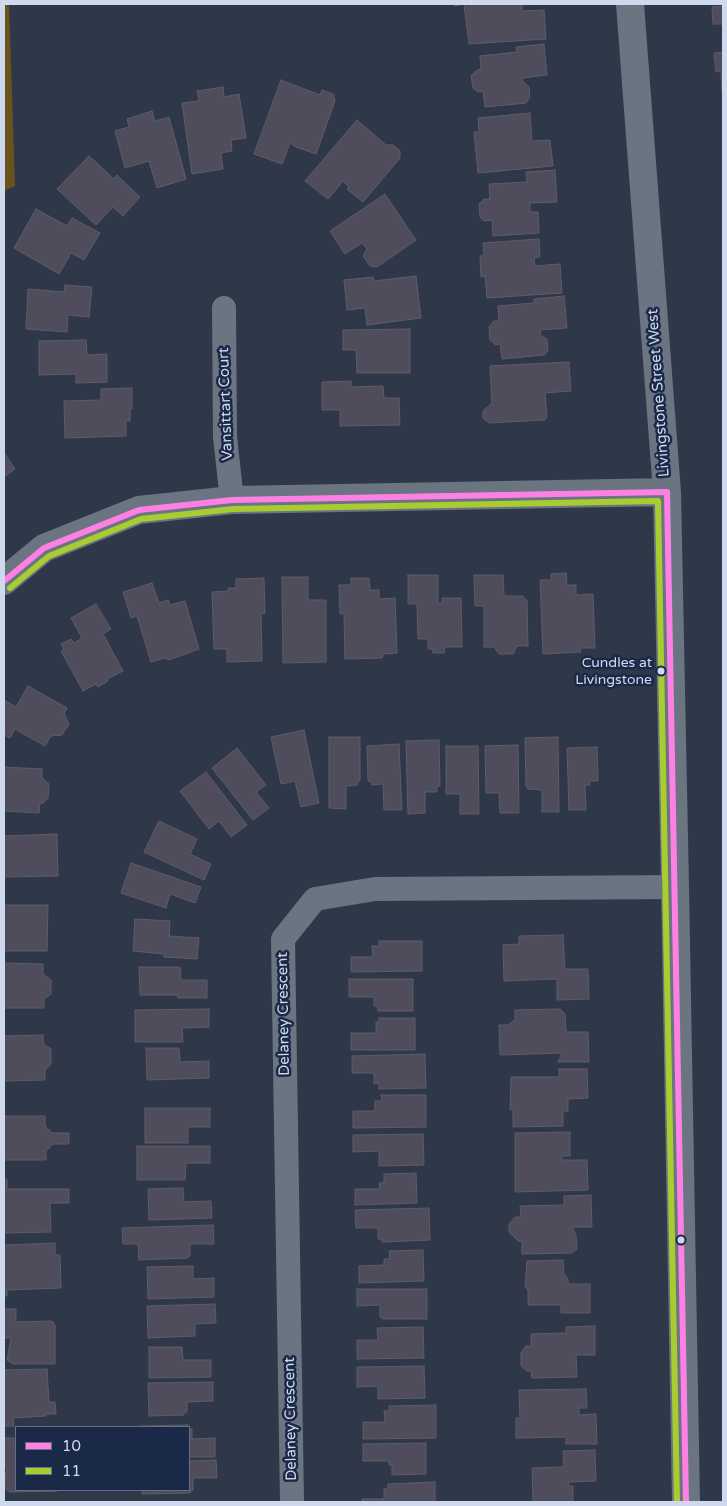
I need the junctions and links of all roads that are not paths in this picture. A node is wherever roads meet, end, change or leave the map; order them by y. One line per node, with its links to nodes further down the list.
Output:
1 (630, 4): 3 (street, Livingstone Street West)
2 (224, 308): 4 (street, Vansittart Court)
3 (667, 492): 4 (street); 6 (street, Livingstone Street West)
4 (232, 500): 5 (street)
5 (4, 581)
6 (675, 887): 7 (street, Delaney Crescent); 8 (street, Livingstone Street West)
7 (292, 1502)
8 (686, 1502)

